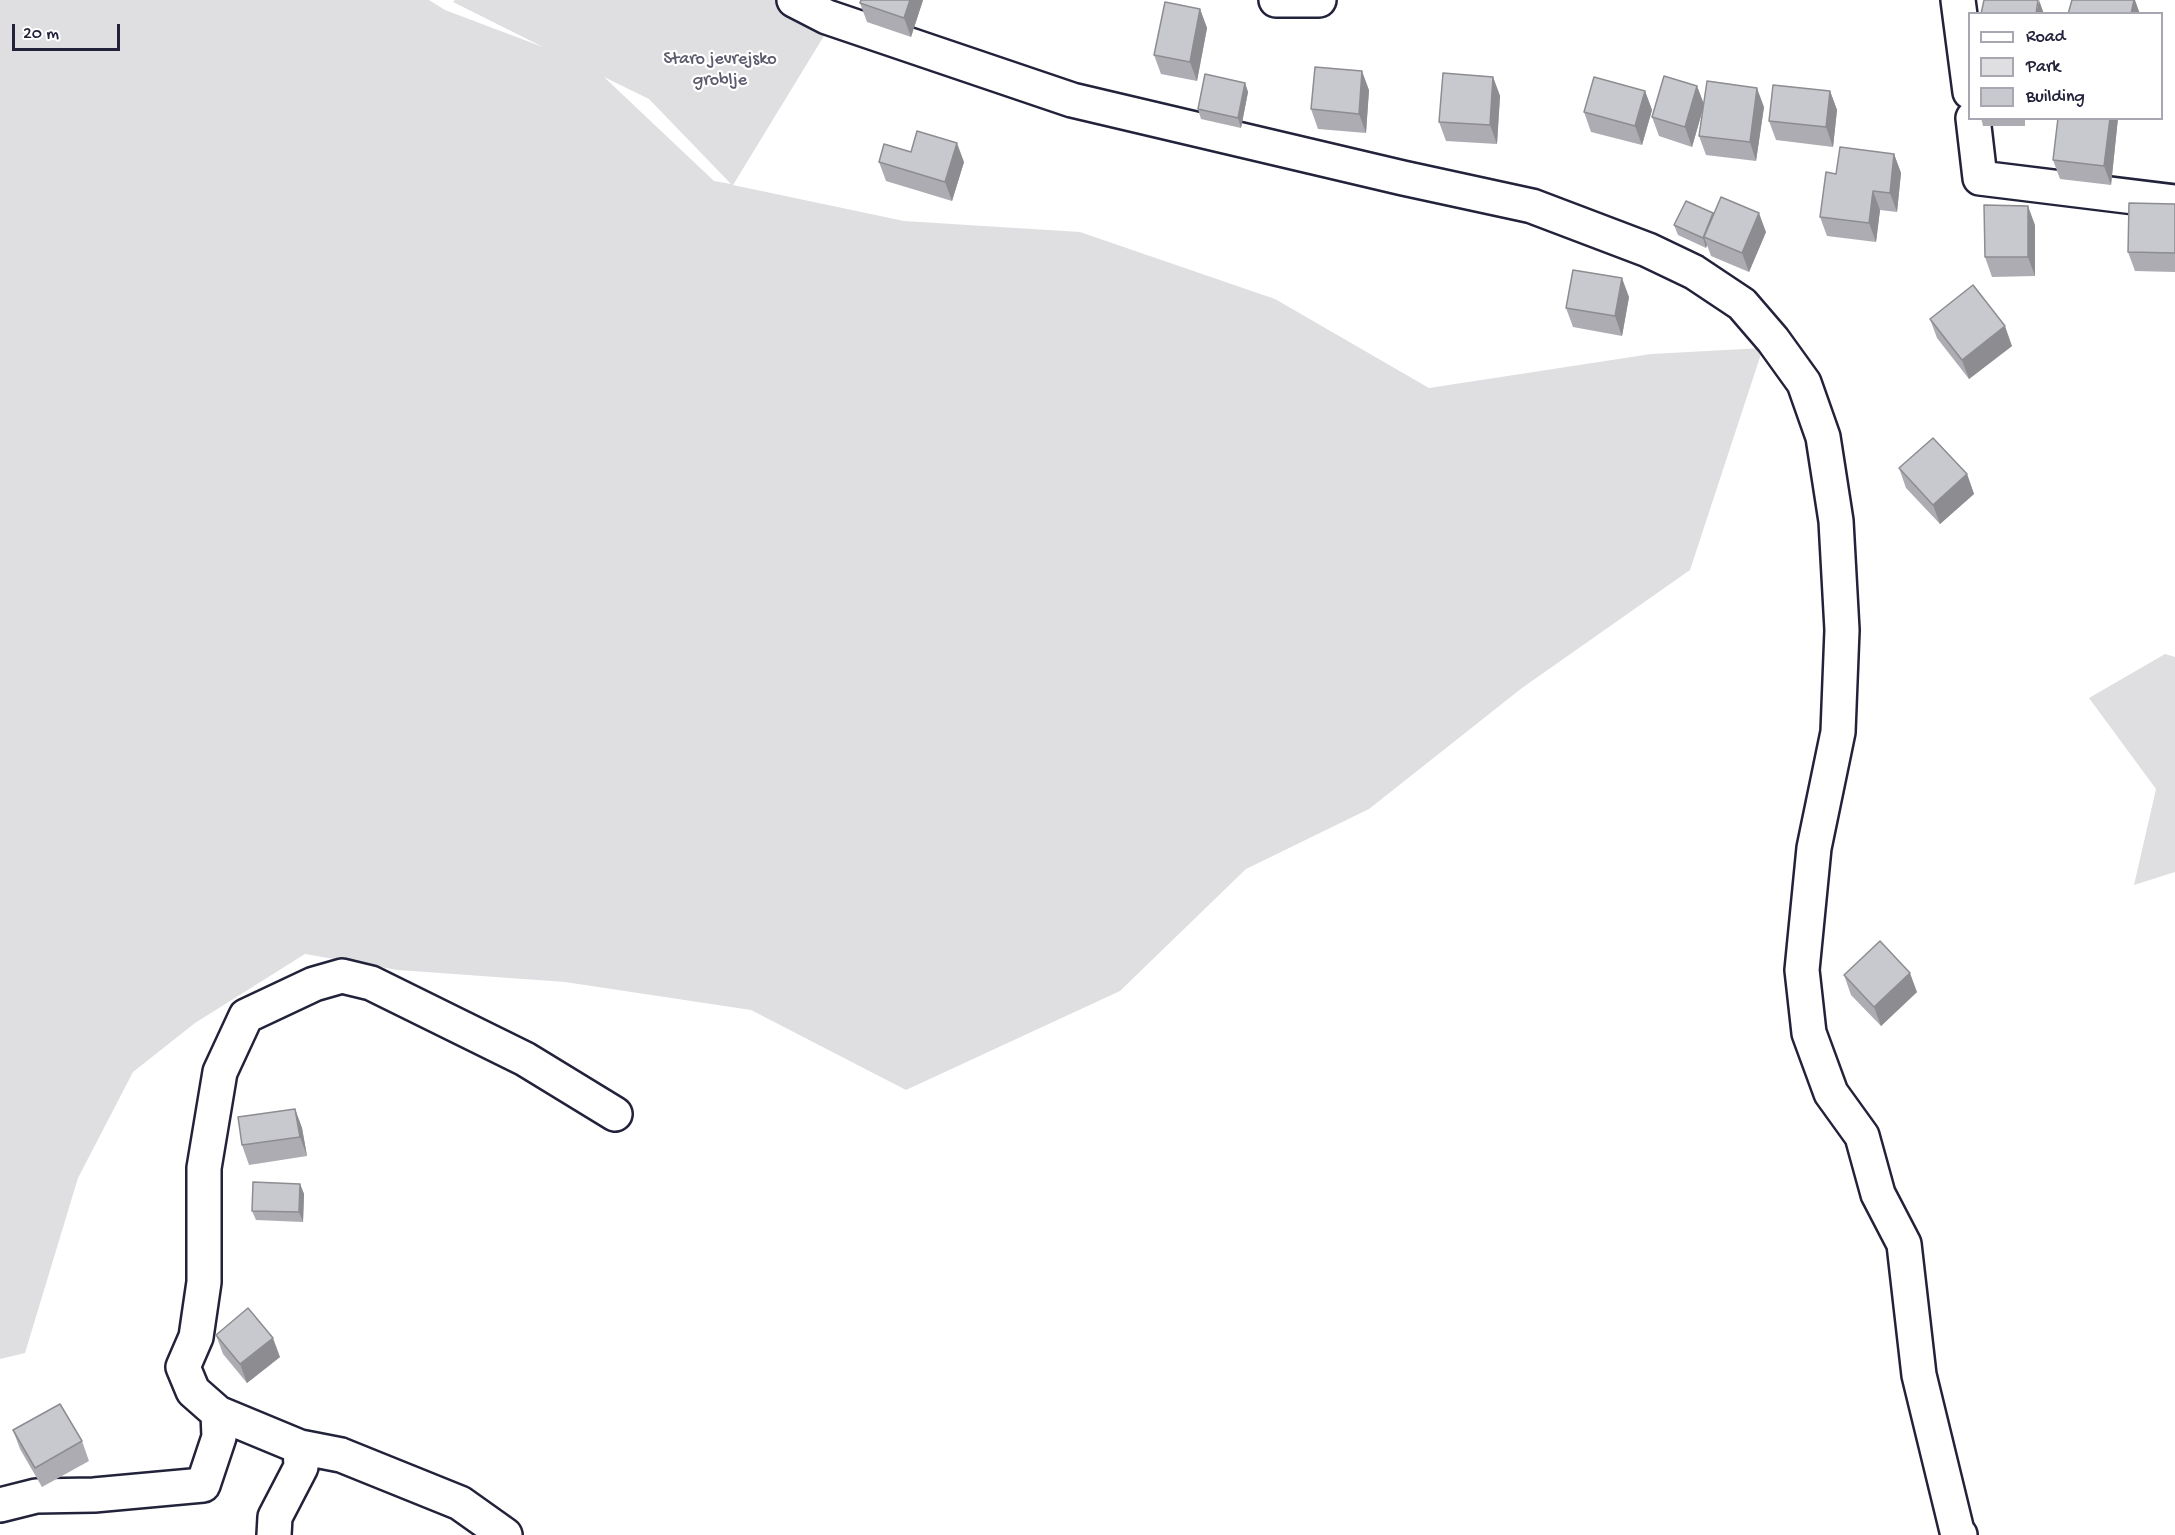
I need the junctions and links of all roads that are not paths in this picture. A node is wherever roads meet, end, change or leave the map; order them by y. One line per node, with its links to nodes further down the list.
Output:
1 (794, 0): 14 (street)
2 (1276, 0): 3 (street)
3 (1319, 0)
4 (1958, 0): 5 (street)
5 (1968, 77)
6 (1973, 120): 7 (street)
7 (2175, 202)
8 (615, 1114): 9 (street)
9 (218, 1413): 10 (street); 11 (street)
10 (300, 1448): 12 (street); 13 (street)
11 (0, 1505)
12 (274, 1535)
13 (505, 1535)
14 (1960, 1535)

